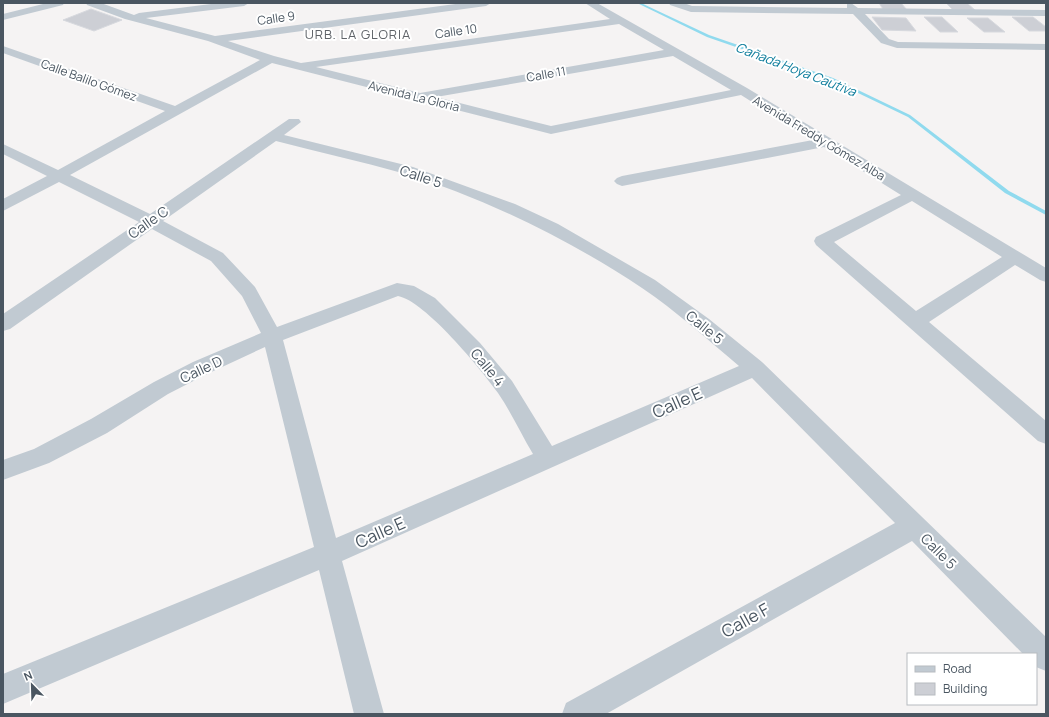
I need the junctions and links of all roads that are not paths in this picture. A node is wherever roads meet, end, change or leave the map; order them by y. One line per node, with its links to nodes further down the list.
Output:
1 (59, 3): 10 (street)
2 (91, 3): 11 (street, Avenida La Gloria)
3 (244, 3): 11 (street)
4 (486, 3): 13 (street, Calle 9)
5 (590, 3): 12 (street, Avenida Freddy Gómez Alba)
6 (674, 3): 8 (street)
7 (848, 3): 8 (street)
8 (857, 11): 9 (street); 14 (street)
9 (1046, 13)
10 (3, 17)
11 (129, 17): 13 (street, Avenida La Gloria)
12 (620, 21): 16 (street, Avenida Freddy Gómez Alba); 18 (street, Calle 10)
13 (212, 39): 17 (street, Avenida La Gloria)
14 (1046, 47)
15 (3, 49): 21 (street, Calle Balilo Gómez)
16 (675, 52): 19 (street, Avenida Freddy Gómez Alba); 20 (street, Calle 11)
17 (270, 59): 18 (street, Avenida La Gloria); 21 (street)
18 (296, 66): 20 (street, Avenida La Gloria)
19 (743, 91): 20 (street, Avenida La Gloria); 24 (street, Avenida Freddy Gómez Alba)
20 (417, 96)
21 (176, 111): 26 (street)
22 (294, 122): 23 (street, Calle C)
23 (275, 137): 30 (street, Calle C); 37 (street, Calle 5)
24 (826, 142): 27 (street); 28 (street, Avenida Freddy Gómez Alba)
25 (3, 148): 26 (street)
26 (59, 176): 29 (street); 30 (street)
27 (622, 181)
28 (913, 195): 31 (street, Avenida Freddy Gómez Alba); 34 (street)
29 (3, 206)
30 (150, 221): 35 (street, Calle C); 36 (street)
31 (1015, 258): 32 (street, Avenida Freddy Gómez Alba); 34 (street)
32 (1046, 276)
33 (408, 291): 36 (street, Calle D); 39 (street, Calle 4)
34 (914, 322): 38 (street)
35 (3, 324)
36 (272, 336): 40 (street, Calle D); 42 (street)
37 (755, 368): 39 (street, Calle E); 41 (street, Calle 5)
38 (1046, 434)
39 (548, 459): 42 (street, Calle E)
40 (3, 470)
41 (914, 526): 43 (street, Calle 5); 46 (street, Calle F)
42 (328, 554): 44 (street, Calle E); 45 (street)
43 (1046, 657)
44 (3, 688)
45 (369, 714)
46 (577, 714)

